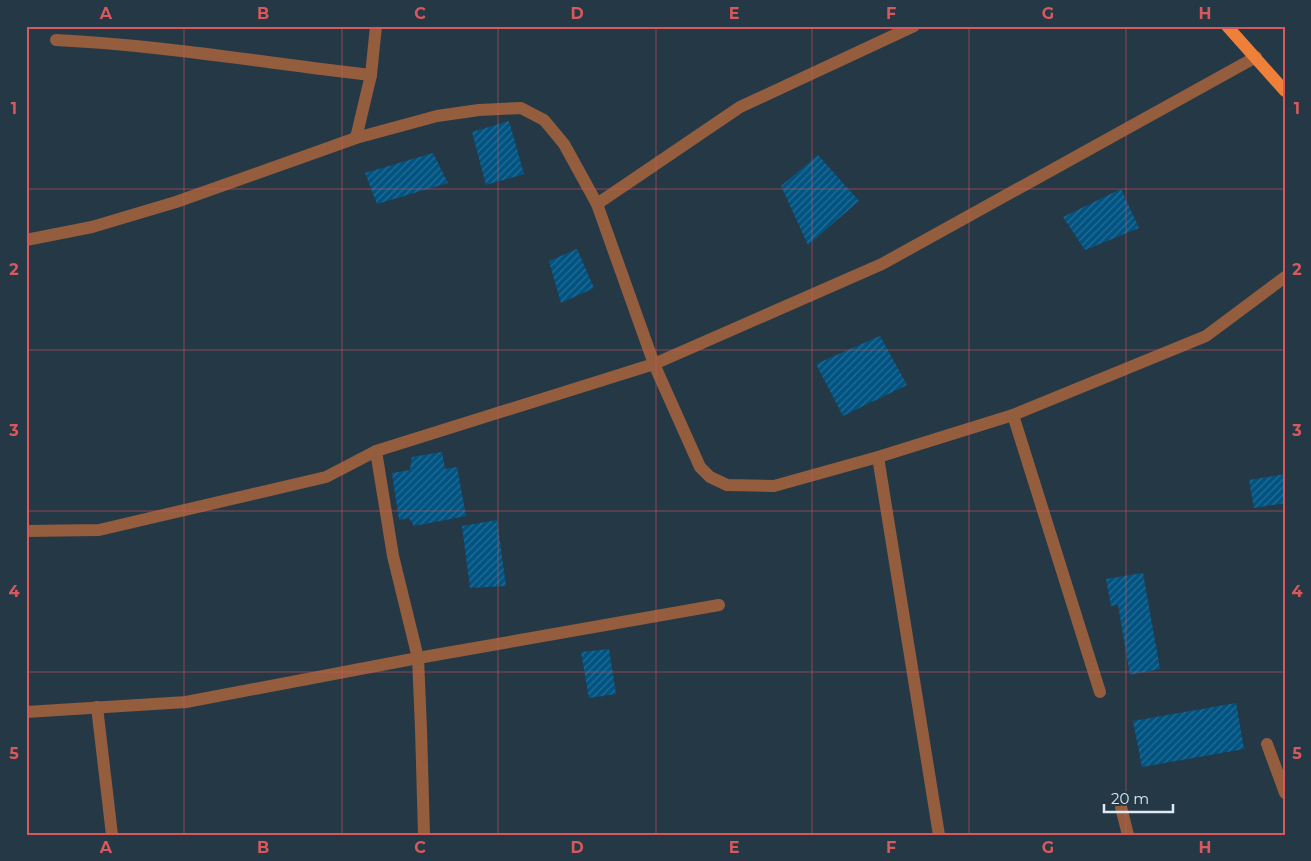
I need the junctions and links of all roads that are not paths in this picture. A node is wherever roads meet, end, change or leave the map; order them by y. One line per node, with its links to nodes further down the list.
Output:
1 (376, 26): 6 (street)
2 (914, 26): 9 (street)
3 (1227, 26): 5 (main road)
4 (56, 40): 6 (street)
5 (1256, 58): 7 (main road); 12 (street)
6 (371, 76): 8 (street)
7 (1285, 91)
8 (356, 138): 9 (street); 10 (street)
9 (598, 204): 12 (street)
10 (26, 240)
11 (1285, 277): 13 (street)
12 (654, 364): 14 (street); 15 (street)
13 (1014, 415): 15 (street); 19 (street)
14 (376, 451): 16 (street); 18 (street)
15 (878, 457): 27 (street)
16 (26, 531)
17 (719, 605): 18 (street)
18 (418, 658): 20 (street); 26 (street)
19 (1100, 692)
20 (97, 707): 21 (street); 25 (street)
21 (26, 712)
22 (1267, 744): 23 (street)
23 (1285, 793)
24 (1121, 807): 28 (street)
25 (112, 835)
26 (424, 835)
27 (939, 835)
28 (1128, 835)

